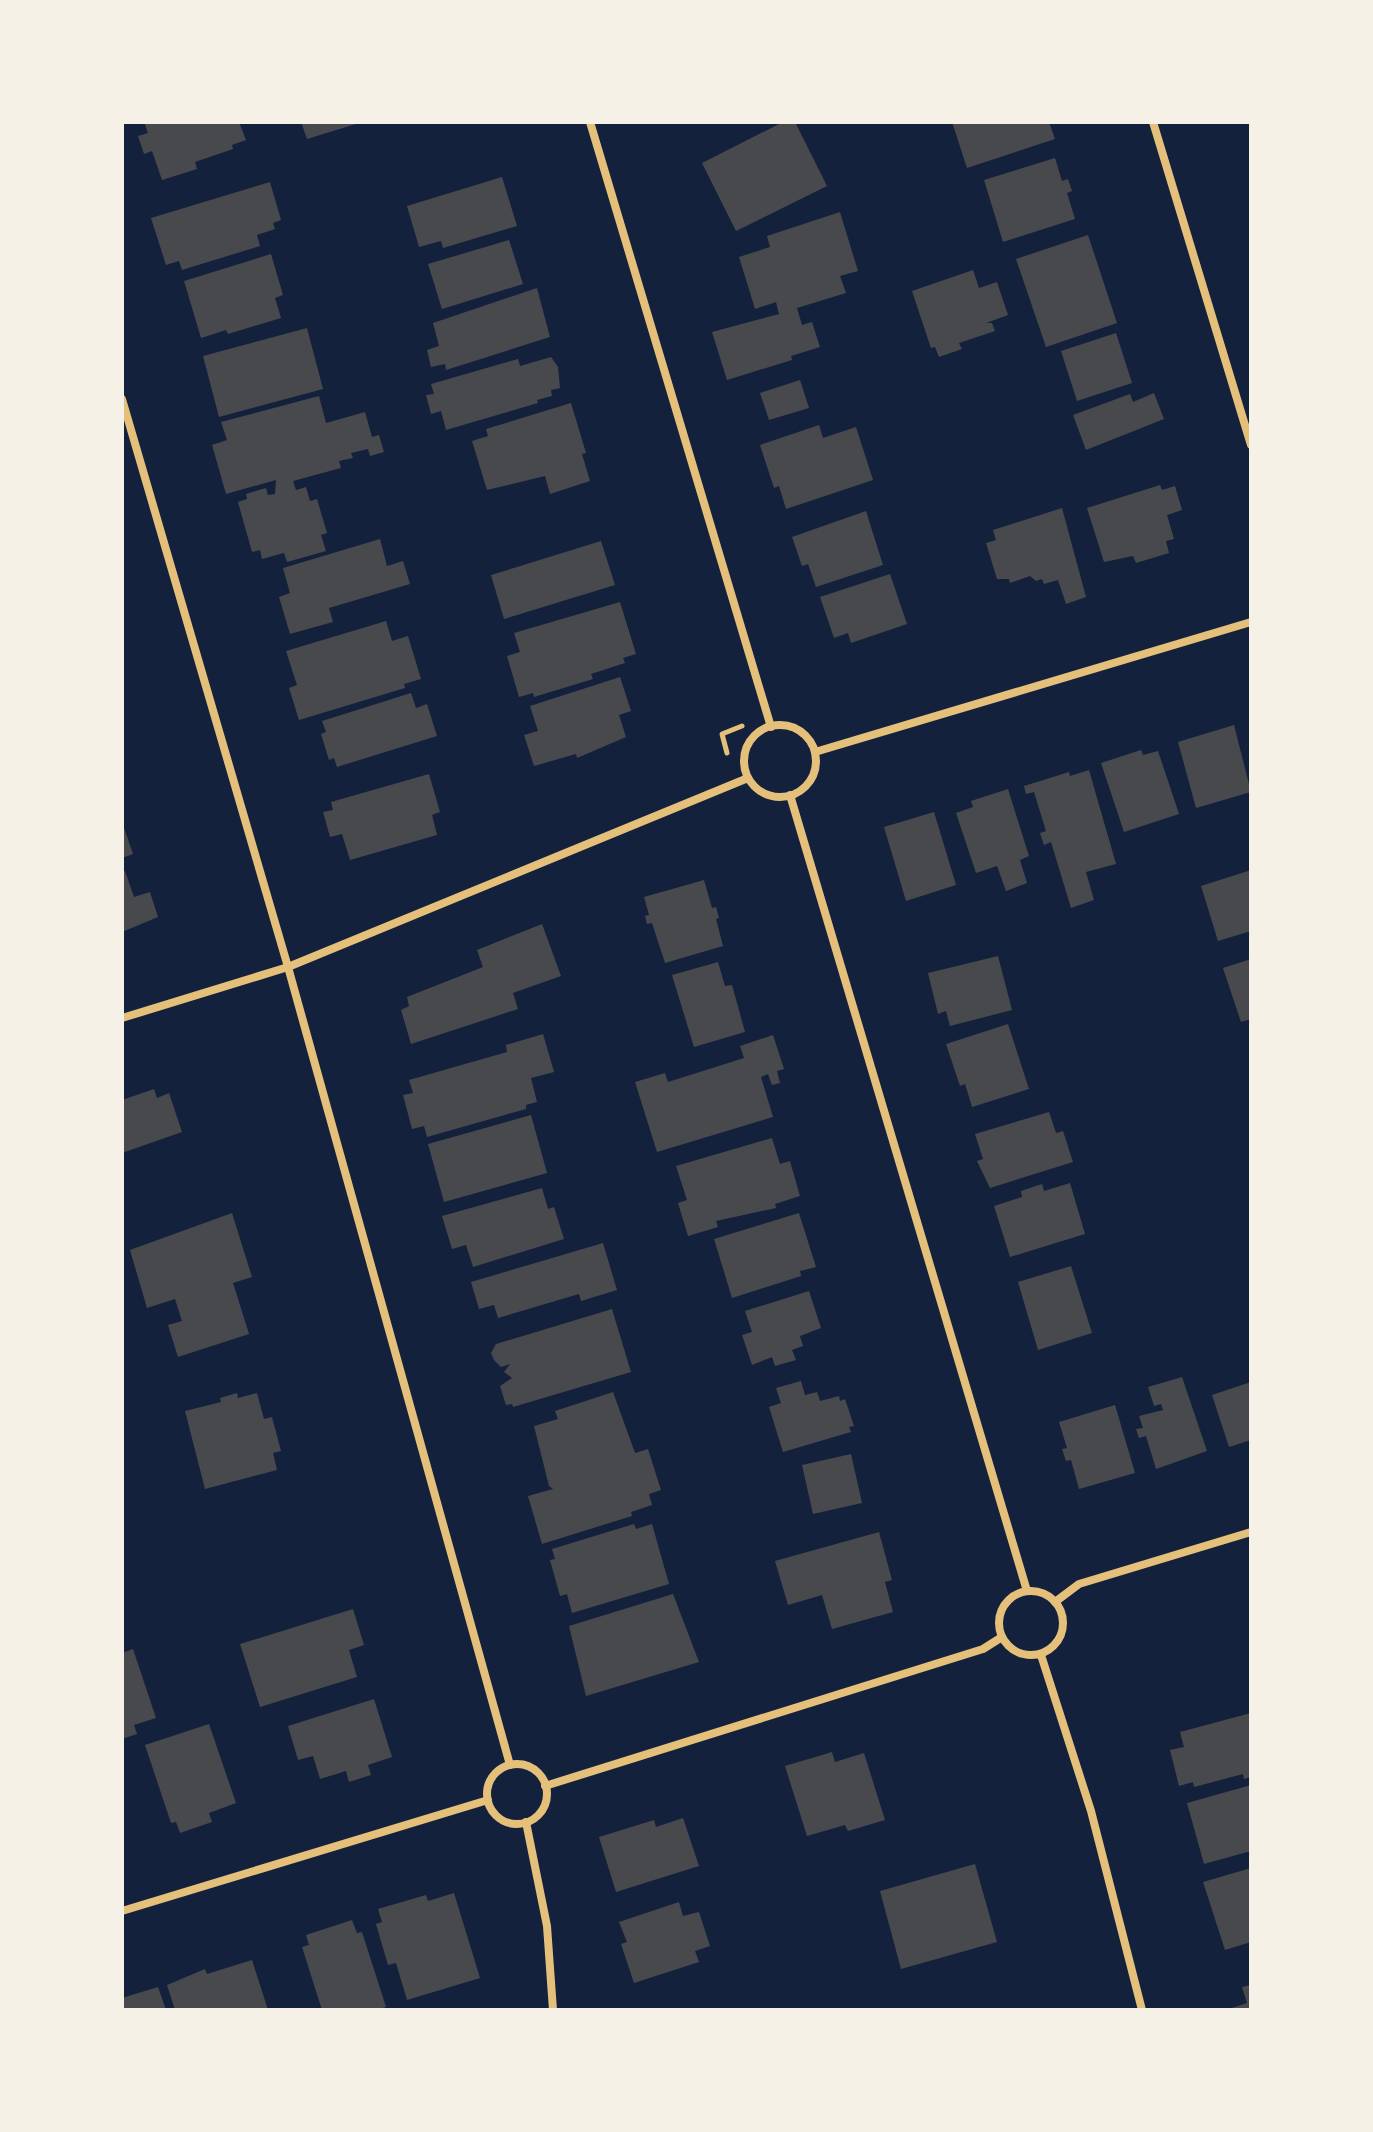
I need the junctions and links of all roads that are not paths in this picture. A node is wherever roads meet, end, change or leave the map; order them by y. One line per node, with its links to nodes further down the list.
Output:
1 (590, 122): 6 (street)
2 (1153, 122): 4 (street)
3 (122, 399): 10 (street)
4 (1251, 445)
5 (1251, 622): 7 (street)
6 (771, 727): 7 (street); 8 (street)
7 (815, 752): 9 (street)
8 (748, 778): 9 (street); 10 (street)
9 (790, 795): 13 (street)
10 (288, 967): 11 (street); 17 (street)
11 (122, 1018)
12 (1251, 1532): 14 (street)
13 (1027, 1591): 14 (street); 15 (street)
14 (1055, 1602): 16 (street)
15 (1002, 1637): 16 (street); 18 (street)
16 (1041, 1655): 23 (street)
17 (510, 1765): 18 (street); 19 (street)
18 (545, 1786): 20 (street)
19 (488, 1800): 20 (street); 21 (street)
20 (526, 1822): 22 (street)
21 (122, 1911)
22 (553, 2010)
23 (1142, 2010)

